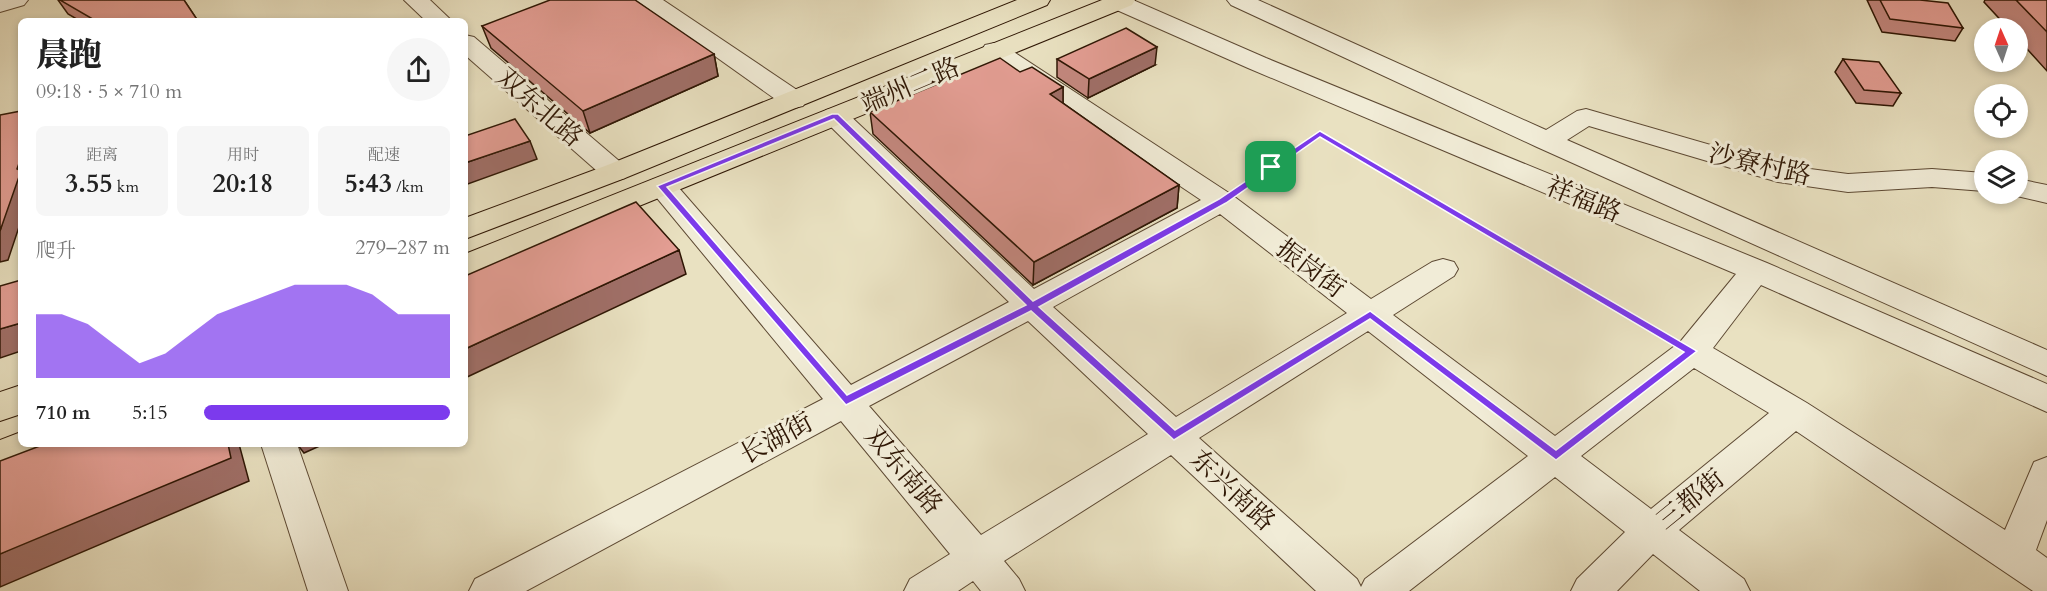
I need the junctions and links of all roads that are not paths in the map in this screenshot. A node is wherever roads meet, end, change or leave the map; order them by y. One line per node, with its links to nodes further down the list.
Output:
1 (16, 0): 7 (street)
2 (416, 0): 8 (street)
3 (648, 0): 13 (street)
4 (1038, 0): 13 (main road, 端州二路)
5 (1239, 0): 9 (street, 祥福路)
6 (1121, 1): 11 (main road, 端州二路); 12 (street, 祥福路)
7 (0, 5)
8 (437, 18)
9 (1314, 35): 12 (street); 15 (street, 祥福路)
10 (472, 37): 16 (street, 双东北路)
11 (994, 50): 14 (main road, 端州二路); 21 (street, 振岗街)
12 (1257, 63): 25 (street, 祥福路)
13 (795, 100): 16 (main road, 端州二路)
14 (835, 116): 18 (main road, 端州二路); 26 (street, 东兴南路)
15 (1547, 141): 17 (street, 沙寮村路); 29 (street, 祥福路)
16 (615, 172): 22 (main road, 端州二路)
17 (1974, 181)
18 (662, 186): 23 (main road, 端州二路); 32 (street, 双东南路)
19 (2028, 190): 20 (street)
20 (2047, 194)
21 (1222, 201): 26 (street, 长湖街); 27 (street, 振岗街)
22 (468, 228)
23 (468, 265)
24 (1443, 268): 27 (street)
25 (1756, 270): 28 (street); 30 (street, 祥福路)
26 (1032, 306): 32 (street, 长湖街); 35 (street, 东兴南路)
27 (1370, 314): 35 (street); 39 (street, 振岗街)
28 (1692, 351): 34 (street); 39 (street)
29 (2047, 364)
30 (2047, 399)
31 (18, 400): 33 (main road)
32 (846, 401): 43 (street, 双东南路); 46 (street, 长湖街)
33 (0, 407)
34 (1796, 412): 41 (street, 三都街); 42 (street)
35 (1174, 436): 43 (street); 49 (street, 东兴南路)
36 (22, 447): 38 (main road)
37 (280, 447): 45 (street)
38 (0, 456)
39 (1556, 456): 41 (street, 振岗街); 50 (street)
40 (2047, 472): 42 (street)
41 (1652, 530): 51 (street, 三都街); 52 (street, 振岗街)
42 (2014, 556): 44 (street)
43 (977, 558): 47 (street); 48 (street, 双东南路)
44 (2047, 579)
45 (328, 591)
46 (489, 591)
47 (924, 591)
48 (1005, 591)
49 (1343, 591)
50 (1379, 591)
51 (1591, 591)
52 (1730, 591)

